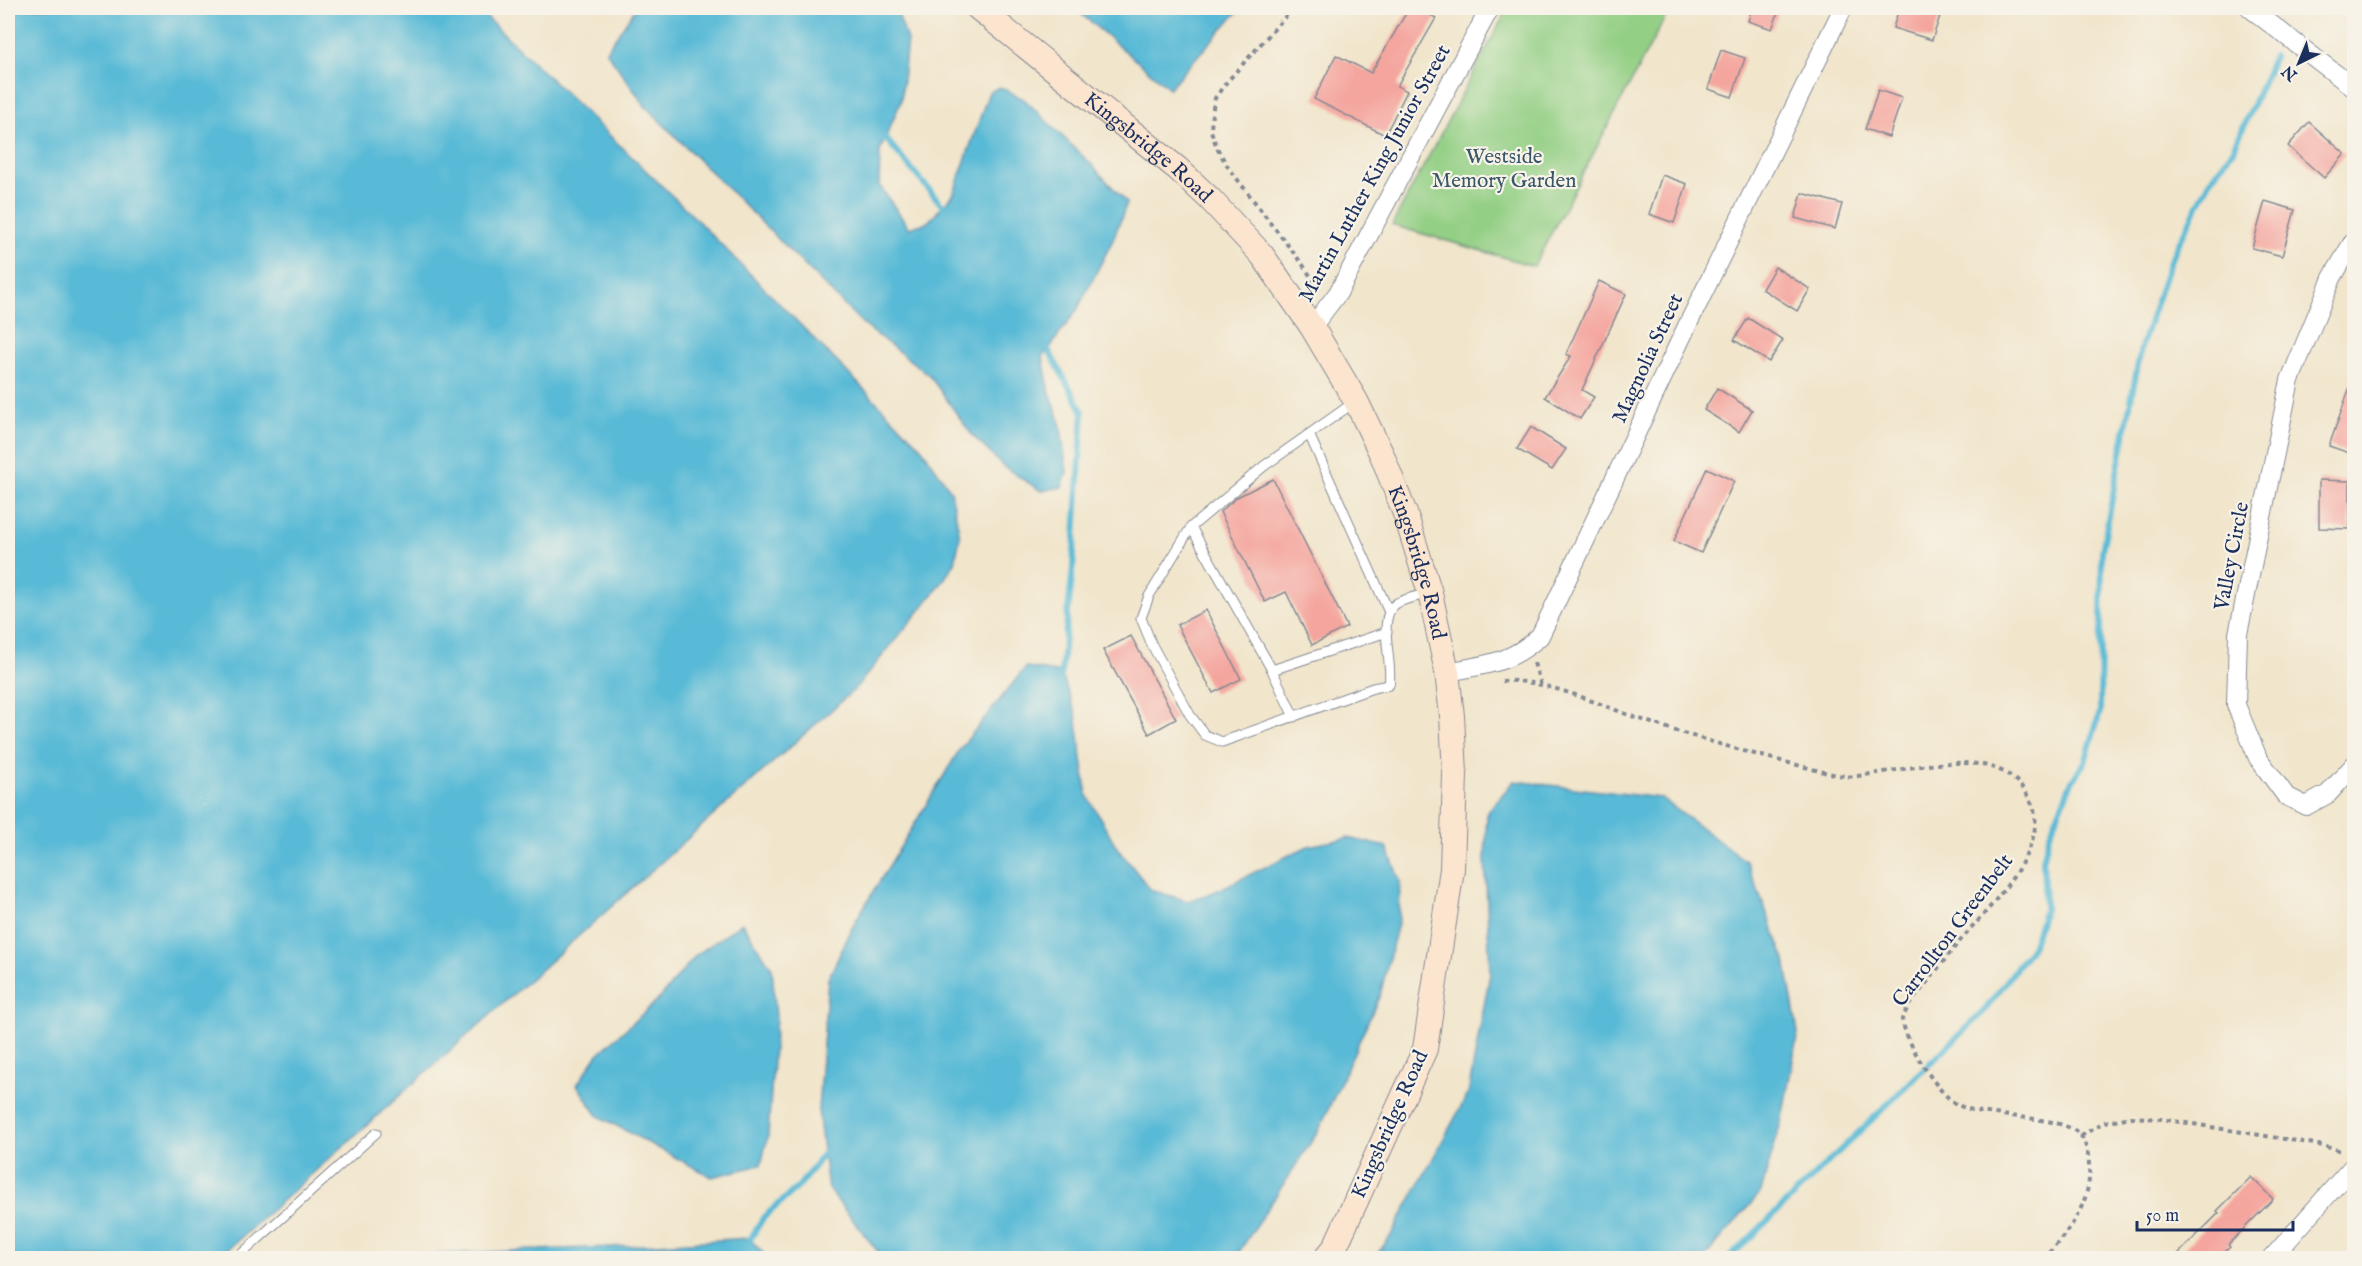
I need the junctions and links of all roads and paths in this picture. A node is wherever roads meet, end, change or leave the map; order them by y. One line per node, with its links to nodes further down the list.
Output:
1 (978, 8): 9 (street, Kingsbridge Road)
2 (1293, 8): 8 (path)
3 (1490, 8): 9 (street, Martin Luther King Junior Street)
4 (1843, 8): 18 (street, Magnolia Street)
5 (2250, 8): 6 (street)
6 (2355, 88)
7 (2355, 240): 22 (street, Valley Circle)
8 (1319, 291)
9 (1312, 327): 10 (street, Kingsbridge Road)
10 (1356, 401): 11 (lane); 13 (street, Kingsbridge Road)
11 (1309, 434): 12 (lane); 14 (lane)
12 (1191, 527): 17 (lane); 21 (lane)
13 (1430, 593): 14 (lane); 18 (street, Kingsbridge Road)
14 (1388, 610): 15 (lane)
15 (1387, 632): 17 (lane); 21 (lane)
16 (1534, 662): 20 (path)
17 (1272, 670): 21 (lane)
18 (1447, 672): 27 (street, Kingsbridge Road)
19 (1494, 683): 20 (path, Carrollton Greenbelt)
20 (1541, 685): 24 (path, Carrollton Greenbelt)
21 (1294, 717)
22 (2355, 765)
23 (376, 1132): 26 (lane)
24 (2081, 1136): 25 (path); 28 (path)
25 (2351, 1160): 29 (street)
26 (237, 1258)
27 (1326, 1258)
28 (2044, 1258)
29 (2272, 1258)

